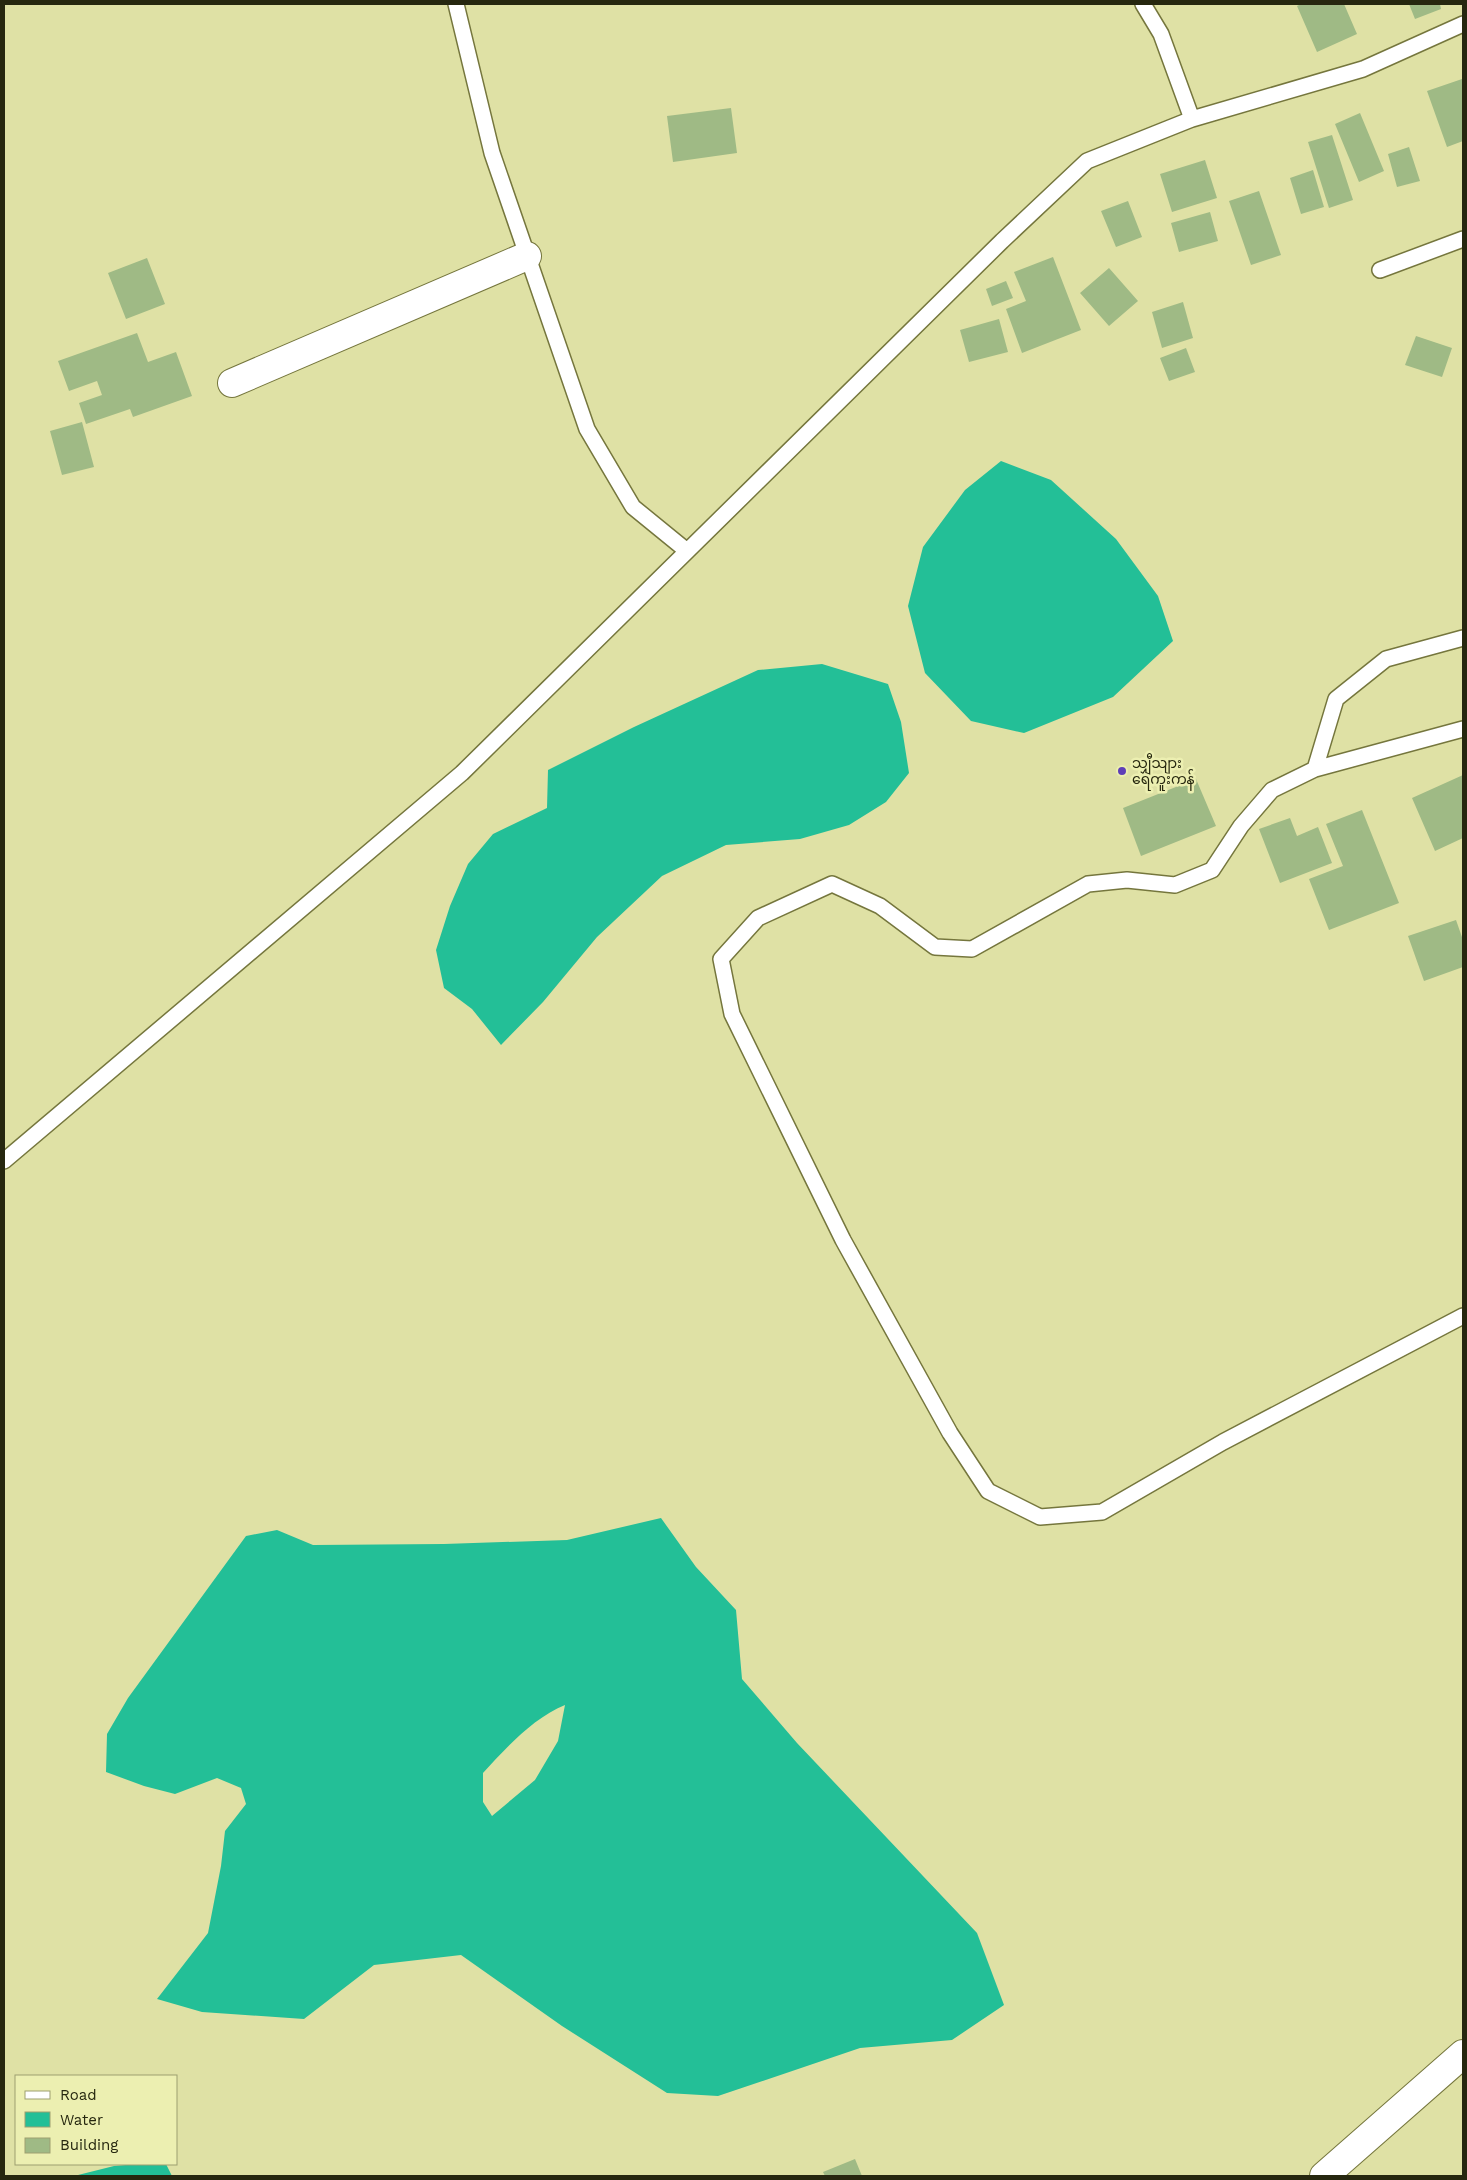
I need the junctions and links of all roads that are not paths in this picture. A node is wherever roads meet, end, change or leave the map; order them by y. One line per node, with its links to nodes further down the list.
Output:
1 (456, 4): 6 (lane)
2 (1143, 4): 4 (lane)
3 (1463, 24): 4 (lane)
4 (1192, 119): 9 (lane)
5 (1463, 239): 7 (lane)
6 (527, 256): 8 (street); 9 (lane)
7 (1380, 270)
8 (232, 383)
9 (687, 551): 13 (lane)
10 (1463, 638): 12 (lane)
11 (1463, 729): 12 (lane)
12 (1315, 769): 14 (lane)
13 (4, 1160)
14 (1463, 1316)
15 (1463, 2054): 16 (street)
16 (1324, 2176)

